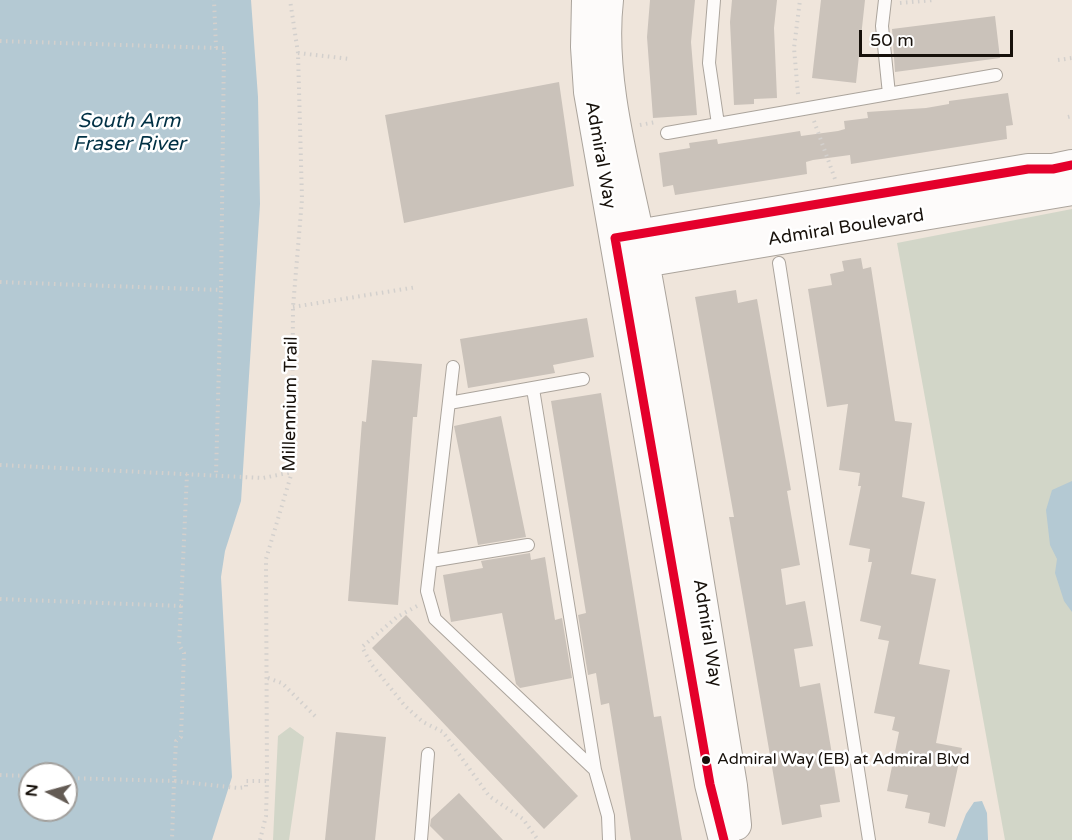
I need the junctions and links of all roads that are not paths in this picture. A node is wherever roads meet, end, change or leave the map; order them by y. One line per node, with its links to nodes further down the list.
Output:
1 (587, 0): 5 (street, Admiral Way)
2 (608, 0): 5 (street, Admiral Way)
3 (714, 0): 8 (lane)
4 (885, 1): 7 (lane)
5 (596, 46): 12 (street, Admiral Way)
6 (996, 75): 7 (lane)
7 (889, 94): 8 (lane)
8 (718, 124): 9 (lane)
9 (667, 133)
10 (1072, 165): 12 (street, Admiral Boulevard)
11 (1072, 190): 12 (street, Admiral Boulevard)
12 (630, 250): 24 (street, Admiral Way); 25 (street, Admiral Way)
13 (779, 263): 26 (lane)
14 (453, 367): 17 (lane)
15 (583, 379): 16 (lane)
16 (533, 389): 17 (lane); 21 (lane)
17 (449, 403): 19 (lane)
18 (528, 545): 19 (lane)
19 (431, 561): 21 (lane)
20 (428, 754): 22 (lane)
21 (595, 770): 23 (lane)
22 (421, 840)
23 (609, 840)
24 (724, 840)
25 (738, 840)
26 (869, 840)

